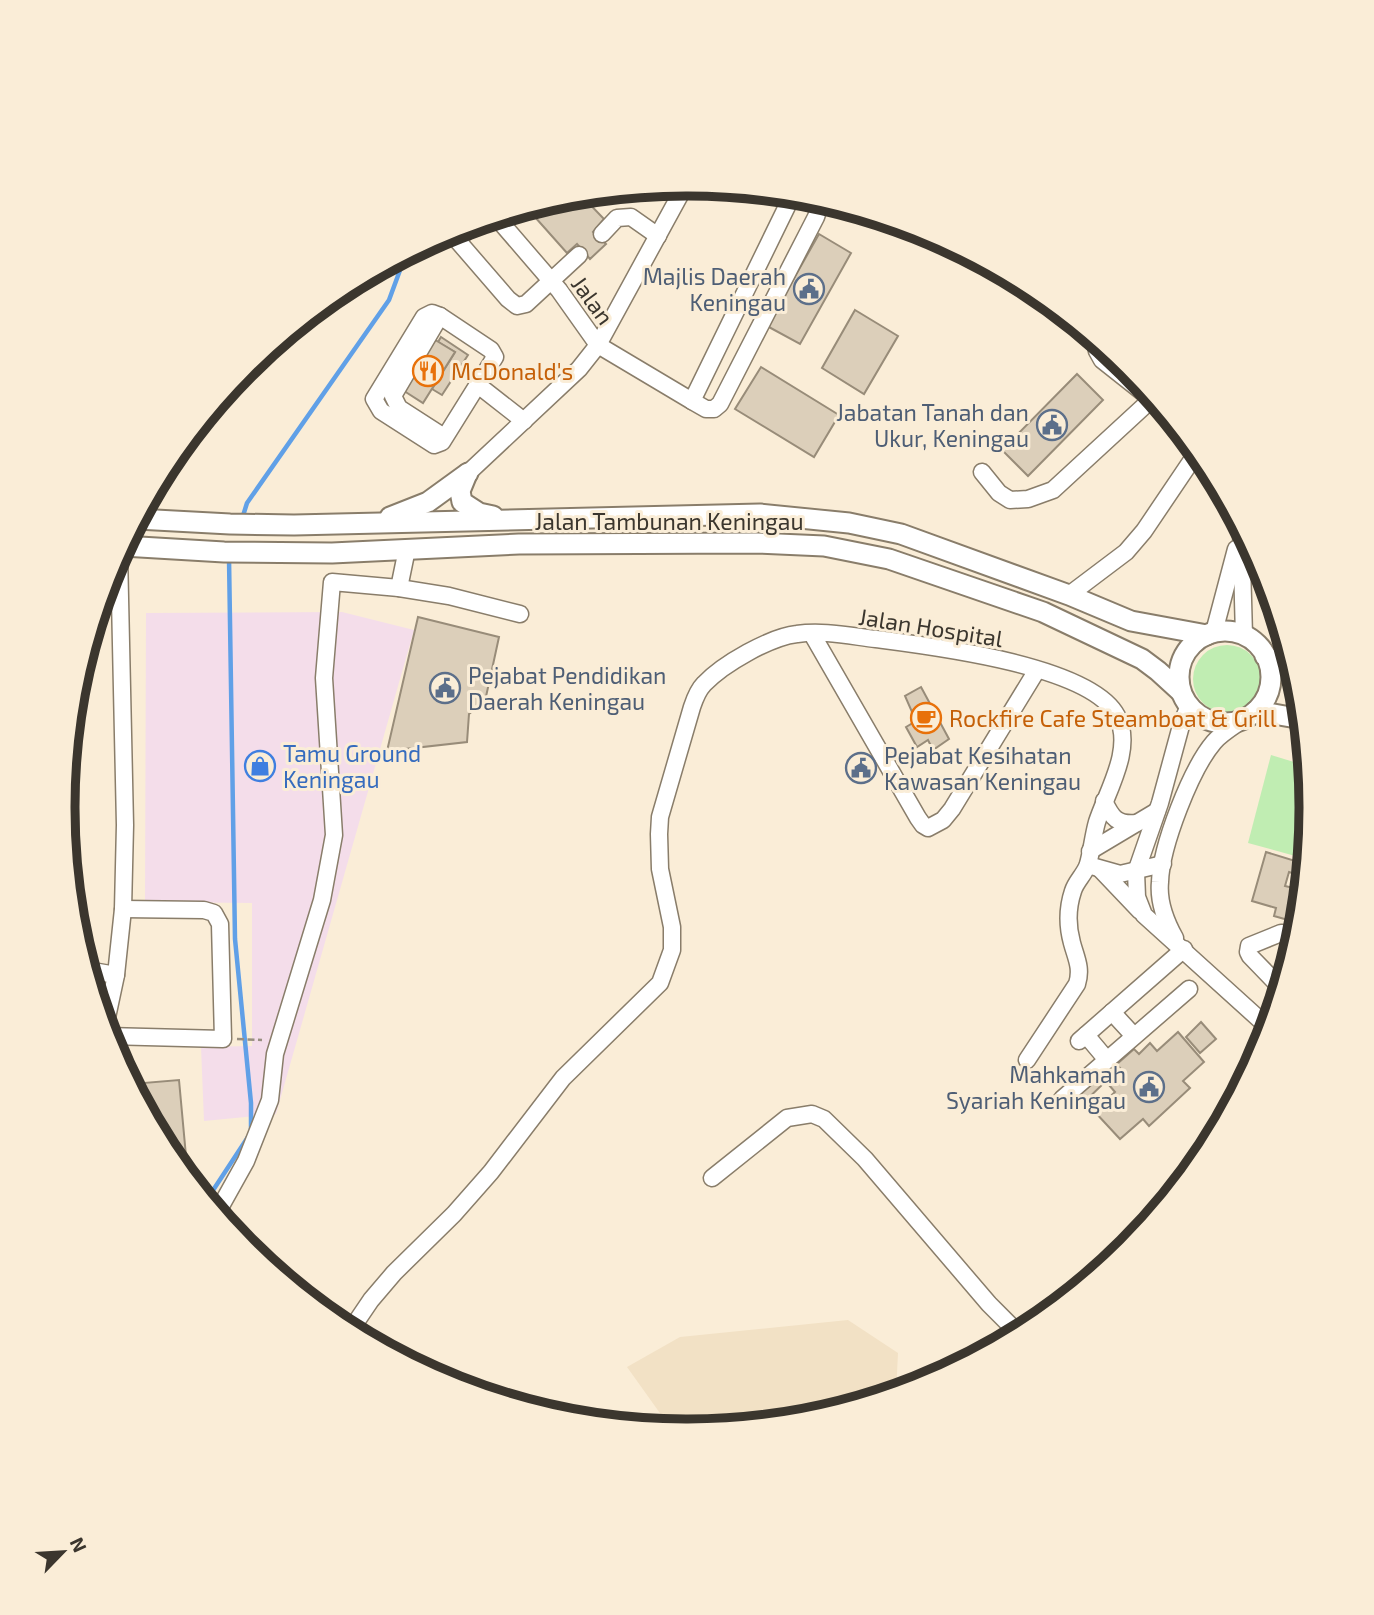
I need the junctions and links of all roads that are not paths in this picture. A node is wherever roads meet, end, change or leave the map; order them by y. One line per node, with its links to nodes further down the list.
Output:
1 (680, 196): 6 (street)
2 (789, 205): 10 (street)
3 (818, 211): 11 (street)
4 (503, 224): 9 (street, Jalan)
5 (602, 234): 6 (street)
6 (657, 236): 13 (street)
7 (457, 240): 9 (street, Jalan)
8 (579, 255): 9 (street)
9 (552, 281): 13 (street, Jalan)
10 (732, 320): 11 (street); 12 (street)
11 (756, 335): 14 (street)
12 (722, 340): 14 (street); 16 (street)
13 (598, 345): 16 (street); 18 (street)
14 (746, 354): 16 (street)
15 (478, 385): 15 (street); 18 (street)
16 (692, 401)
17 (1150, 407): 20 (street)
18 (524, 421): 21 (street)
19 (1191, 461): 31 (street)
20 (982, 472)
21 (468, 473): 22 (main road); 24 (main road)
22 (511, 519): 24 (main road, Jalan Tambunan Keningau); 31 (main road, Jalan Tambunan Keningau)
23 (147, 520): 24 (main road, Jalan Tambunan Keningau)
24 (351, 524)
25 (1237, 540): 34 (street)
26 (134, 547): 27 (main road, Jalan Tambunan Keningau)
27 (407, 548): 30 (street); 39 (main road, Jalan Tambunan Keningau)
28 (1242, 550): 35 (street)
29 (120, 580): 48 (street)
30 (399, 588): 32 (street); 65 (street)
31 (1069, 595): 34 (main road, Jalan Tambunan Keningau)
32 (520, 614)
33 (812, 634): 38 (street, Jalan Hospital); 38 (street); 66 (street, Jalan Hospital)
34 (1211, 634): 35 (main road); 39 (main road)
35 (1244, 636): 36 (main road)
36 (1265, 656): 37 (main road); 40 (main road)
37 (1282, 666)
38 (1037, 670): 42 (street, Jalan Hospital)
39 (1185, 699): 40 (main road); 43 (street)
40 (1250, 715): 41 (main road); 46 (street)
41 (1292, 718)
42 (1104, 801): 44 (street); 45 (street, Jalan Hospital)
43 (1157, 811): 44 (street); 47 (street)
44 (1137, 823): 45 (street)
45 (1092, 862): 47 (street); 49 (street); 61 (street, Jalan Hospital)
46 (1163, 864): 47 (street); 51 (street)
47 (1136, 872): 49 (street)
48 (123, 908): 53 (street); 59 (street)
49 (1144, 915): 51 (street)
50 (1285, 934): 54 (street)
51 (1182, 948): 57 (street); 58 (street)
52 (98, 972): 53 (street)
53 (116, 975): 56 (street)
54 (1274, 980)
55 (1189, 989): 60 (street)
56 (109, 1007)
57 (1112, 1012): 60 (street); 62 (street)
58 (1261, 1018)
59 (120, 1036)
60 (1134, 1036): 62 (street)
61 (1027, 1060)
62 (1107, 1060): 63 (street)
63 (1062, 1099)
64 (712, 1178): 67 (street)
65 (222, 1204)
66 (356, 1322)
67 (1011, 1326)

